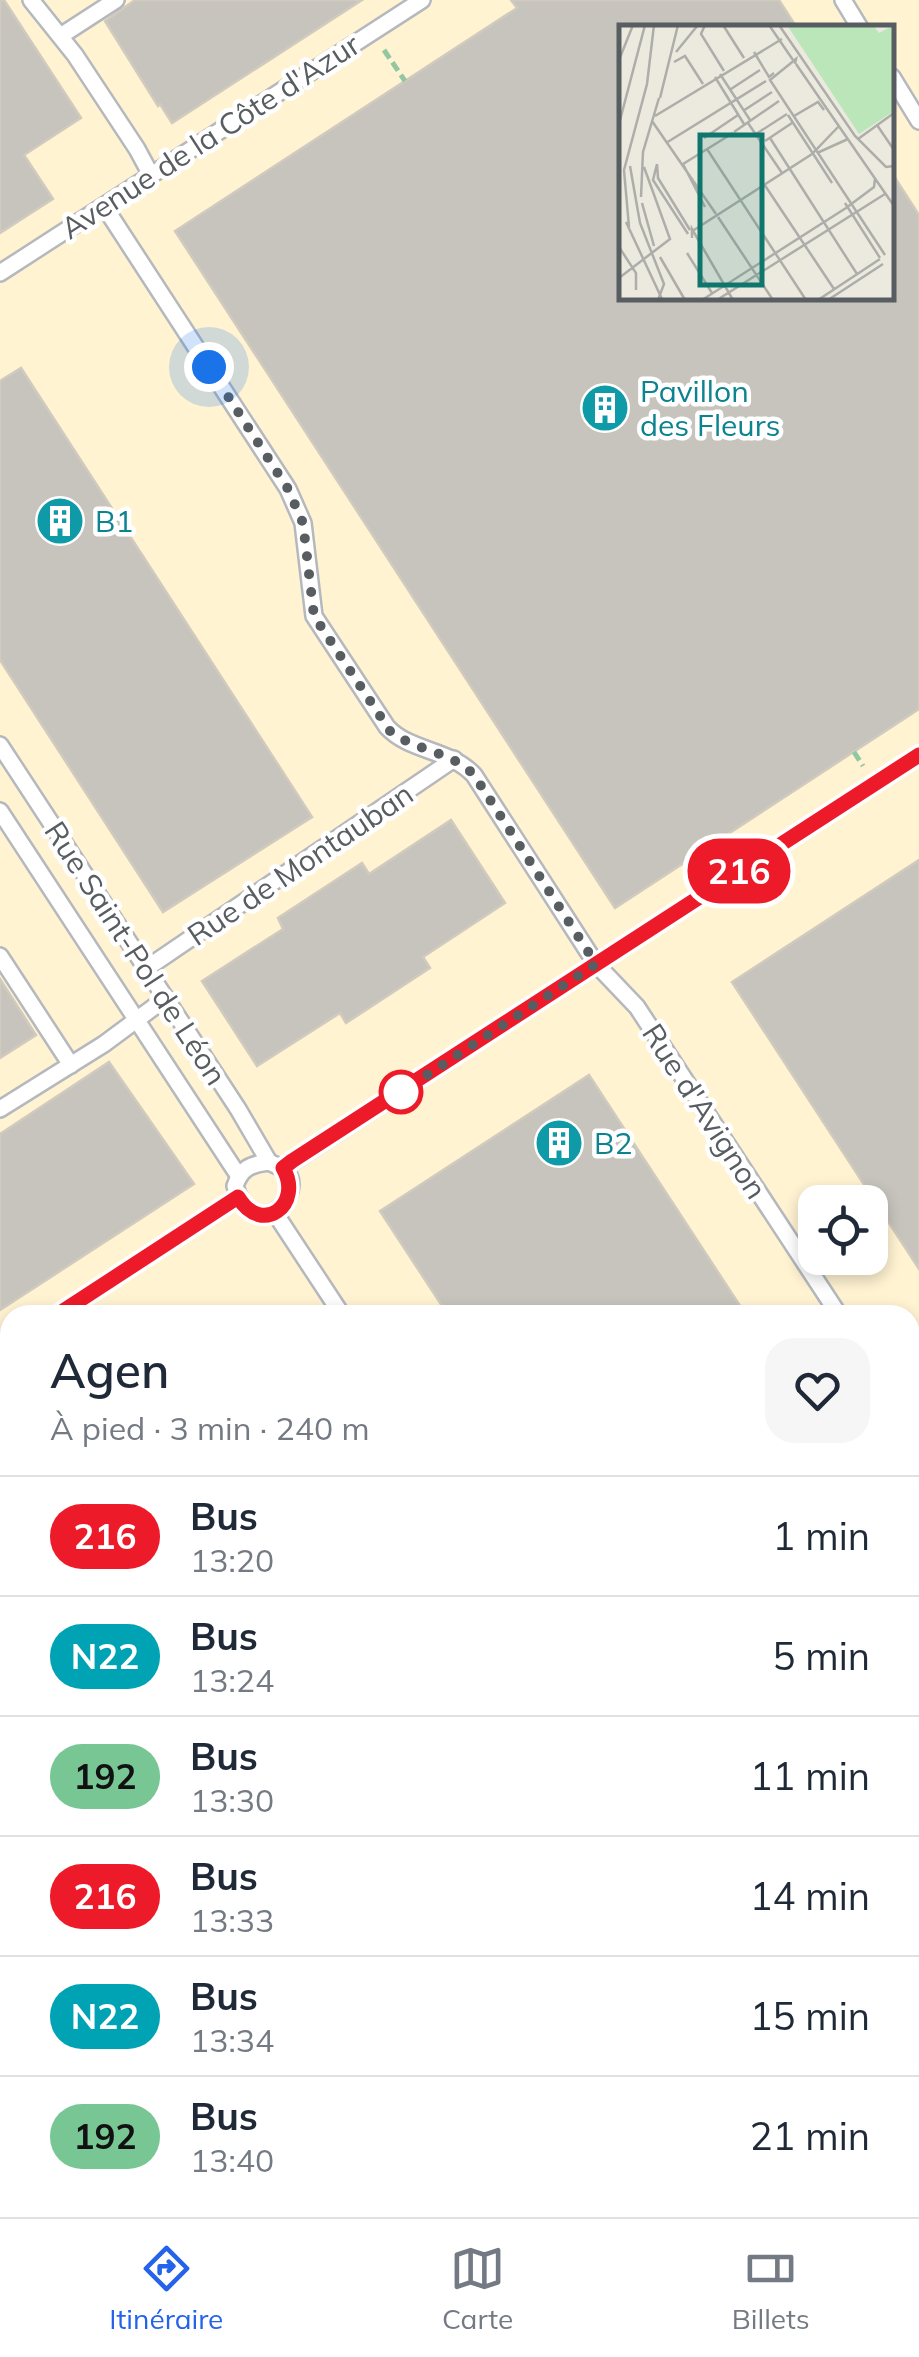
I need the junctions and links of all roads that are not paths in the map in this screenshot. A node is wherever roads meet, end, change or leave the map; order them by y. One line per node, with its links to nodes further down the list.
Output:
1 (31, 0): 6 (lane)
2 (116, 0): 6 (lane)
3 (422, 0): 9 (lane, Avenue de la Côte d'Azur)
4 (843, 0): 5 (lane)
5 (858, 25)
6 (62, 36): 9 (lane)
7 (894, 80): 8 (lane)
8 (919, 119)
9 (151, 175): 10 (lane, Avenue de la Côte d'Azur)
10 (104, 206): 11 (lane, Avenue de la Côte d'Azur); 14 (lane)
11 (0, 273)
12 (0, 744): 18 (lane, Rue Saint-Pol de Léon)
13 (919, 754): 17 (lane)
14 (454, 760): 17 (lane, Rue d'Avignon); 18 (lane, Rue de Montauban)
15 (0, 811): 20 (lane, Rue Saint-Pol de Léon)
16 (0, 956): 21 (lane)
17 (596, 964): 23 (lane); 29 (lane, Rue d'Avignon)
18 (146, 968): 19 (lane, Rue Saint-Pol de Léon)
19 (166, 998): 20 (lane); 23 (lane, Rue Saint-Pol de Léon)
20 (136, 1019): 21 (lane); 24 (lane, Rue Saint-Pol de Léon)
21 (71, 1065): 22 (lane)
22 (0, 1110)
23 (276, 1165): 24 (lane); 26 (lane)
24 (238, 1175): 25 (lane)
25 (238, 1197): 26 (lane); 27 (lane)
26 (275, 1213): 28 (lane)
27 (72, 1305)
28 (335, 1305)
29 (832, 1305)

